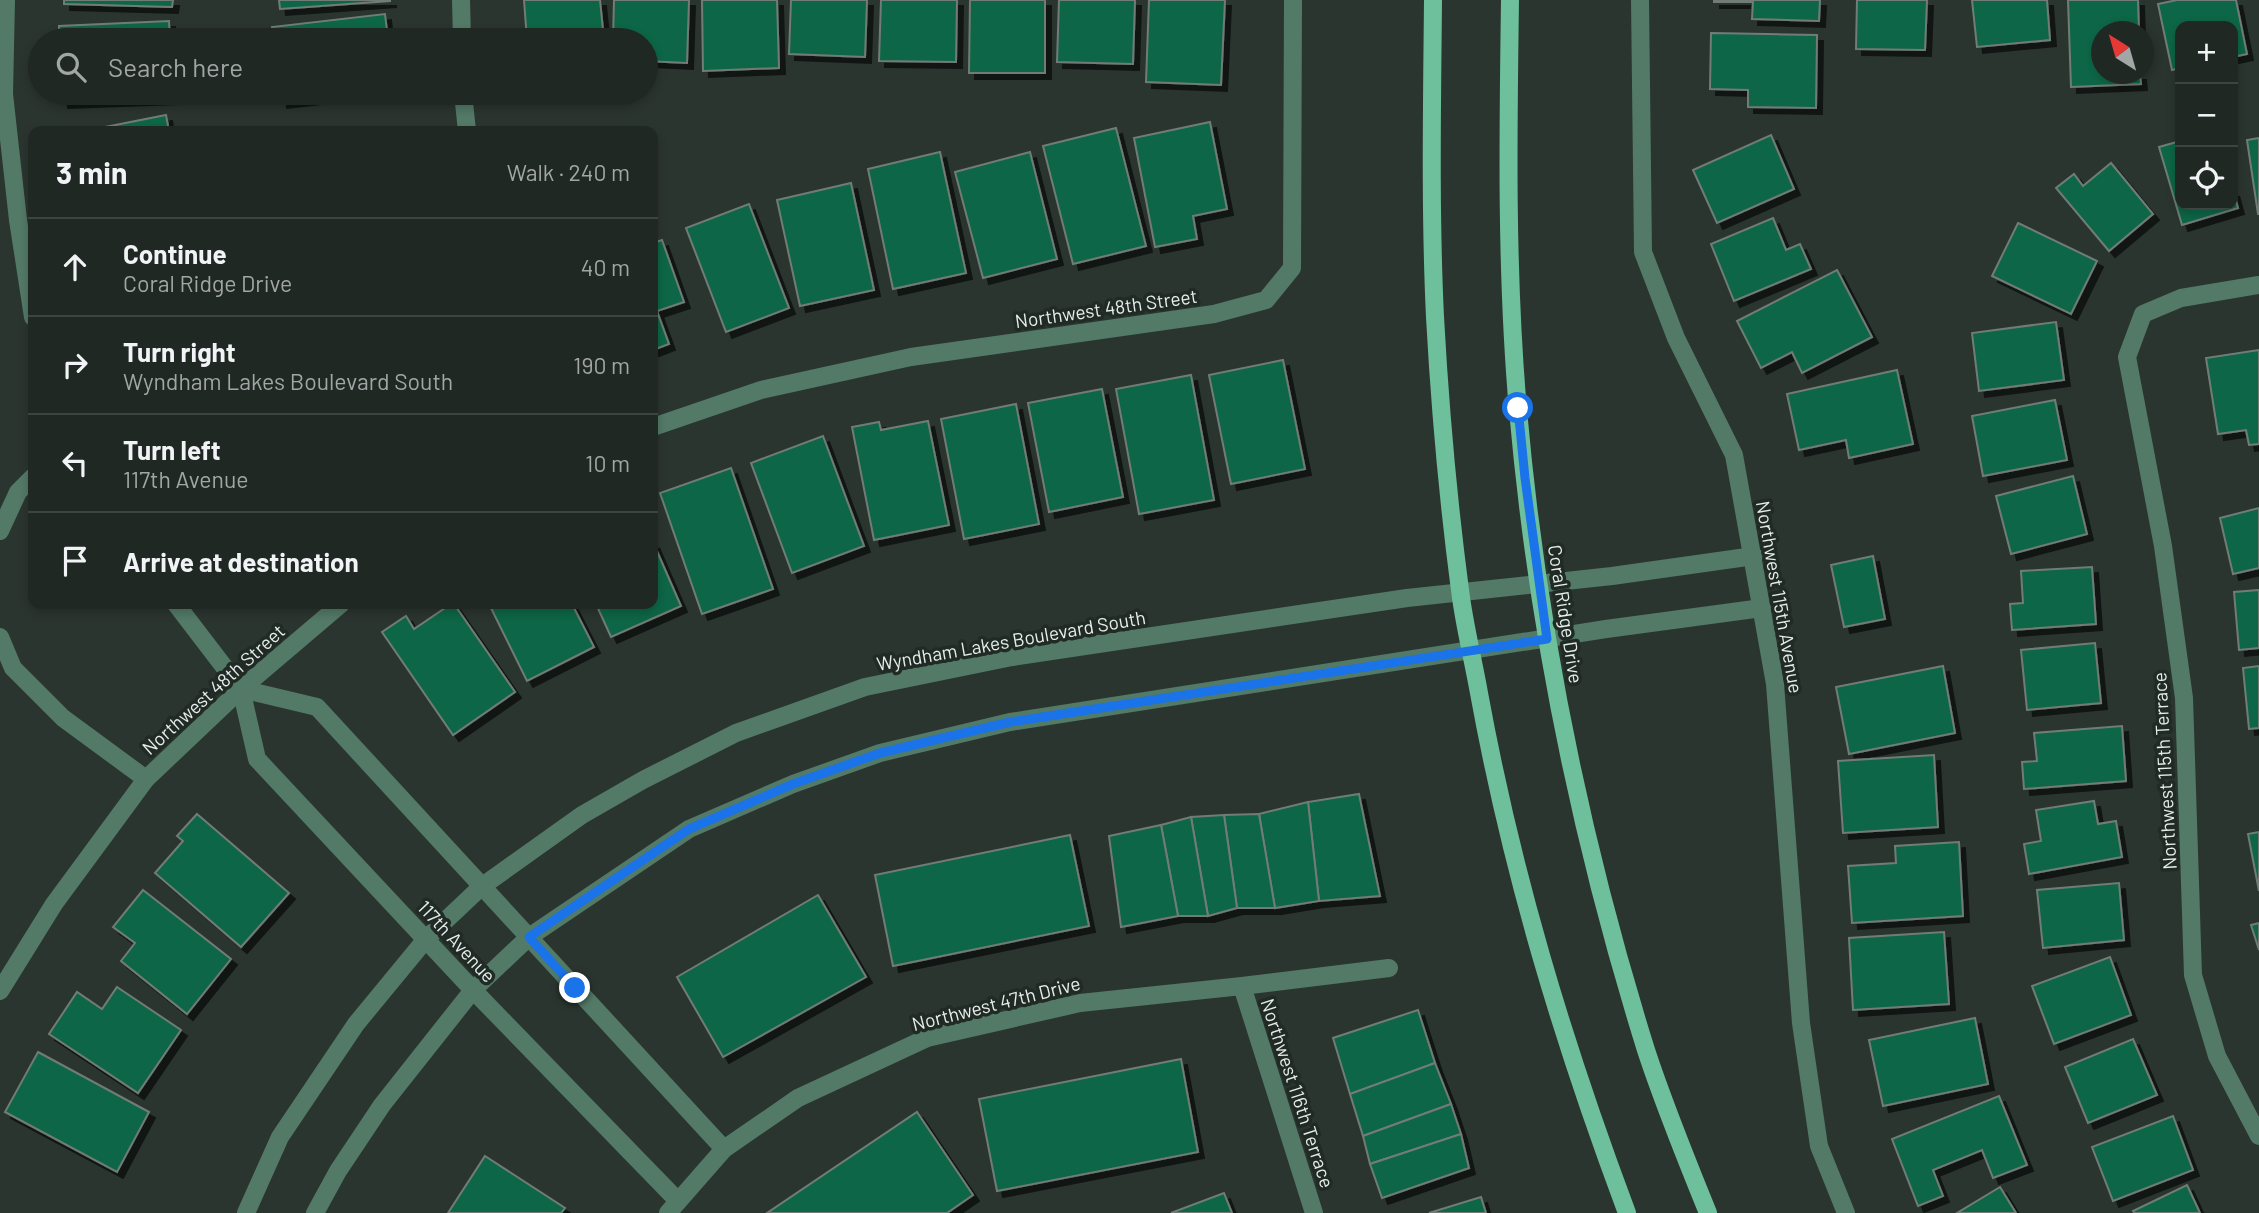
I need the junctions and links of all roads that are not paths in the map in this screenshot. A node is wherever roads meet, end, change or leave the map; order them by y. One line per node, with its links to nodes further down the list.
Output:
1 (6, 0): 10 (street)
2 (461, 0): 7 (street)
3 (1293, 0): 12 (street, Northwest 48th Street)
4 (1433, 0): 17 (main road)
5 (1510, 0): 16 (main road, Coral Ridge Drive)
6 (1640, 0): 15 (street, Northwest 115th Avenue)
7 (462, 28)
8 (464, 105): 9 (street)
9 (466, 126)
10 (28, 285)
11 (2259, 285): 33 (street, Northwest 115th Terrace)
12 (658, 425)
13 (28, 482): 14 (street)
14 (0, 531)
15 (1754, 556): 16 (street); 18 (street, Northwest 115th Avenue)
16 (1539, 584): 17 (street, Wyndham Lakes Boulevard South); 22 (main road, Coral Ridge Drive)
17 (1460, 593): 23 (main road); 26 (street, Wyndham Lakes Boulevard South)
18 (1762, 608): 22 (street); 41 (street, Northwest 115th Avenue)
19 (180, 609): 24 (street, 117th Avenue)
20 (335, 609): 24 (street, Northwest 48th Street)
21 (0, 637): 25 (street, Northwest 48th Street)
22 (1547, 639): 23 (street); 40 (main road, Coral Ridge Drive)
23 (1471, 650): 27 (street); 39 (main road)
24 (240, 689): 25 (street, Northwest 48th Street); 26 (street); 28 (street, 117th Avenue)
25 (146, 779): 32 (street, Northwest 48th Street)
26 (481, 887): 27 (street); 28 (street, Wyndham Lakes Boulevard South)
27 (529, 937): 31 (street); 34 (street)
28 (426, 939): 31 (street, 117th Avenue); 36 (street, Wyndham Lakes Boulevard South)
29 (1389, 968): 30 (street, Northwest 47th Drive)
30 (1242, 986): 34 (street, Northwest 47th Drive); 38 (street, Northwest 116th Terrace)
31 (473, 990): 35 (street, 117th Avenue); 37 (street)
32 (0, 991)
33 (2259, 1136)
34 (724, 1149): 35 (street, Northwest 47th Drive)
35 (673, 1207)
36 (246, 1213)
37 (315, 1213)
38 (1314, 1213)
39 (1627, 1213)
40 (1708, 1213)
41 (1846, 1213)

